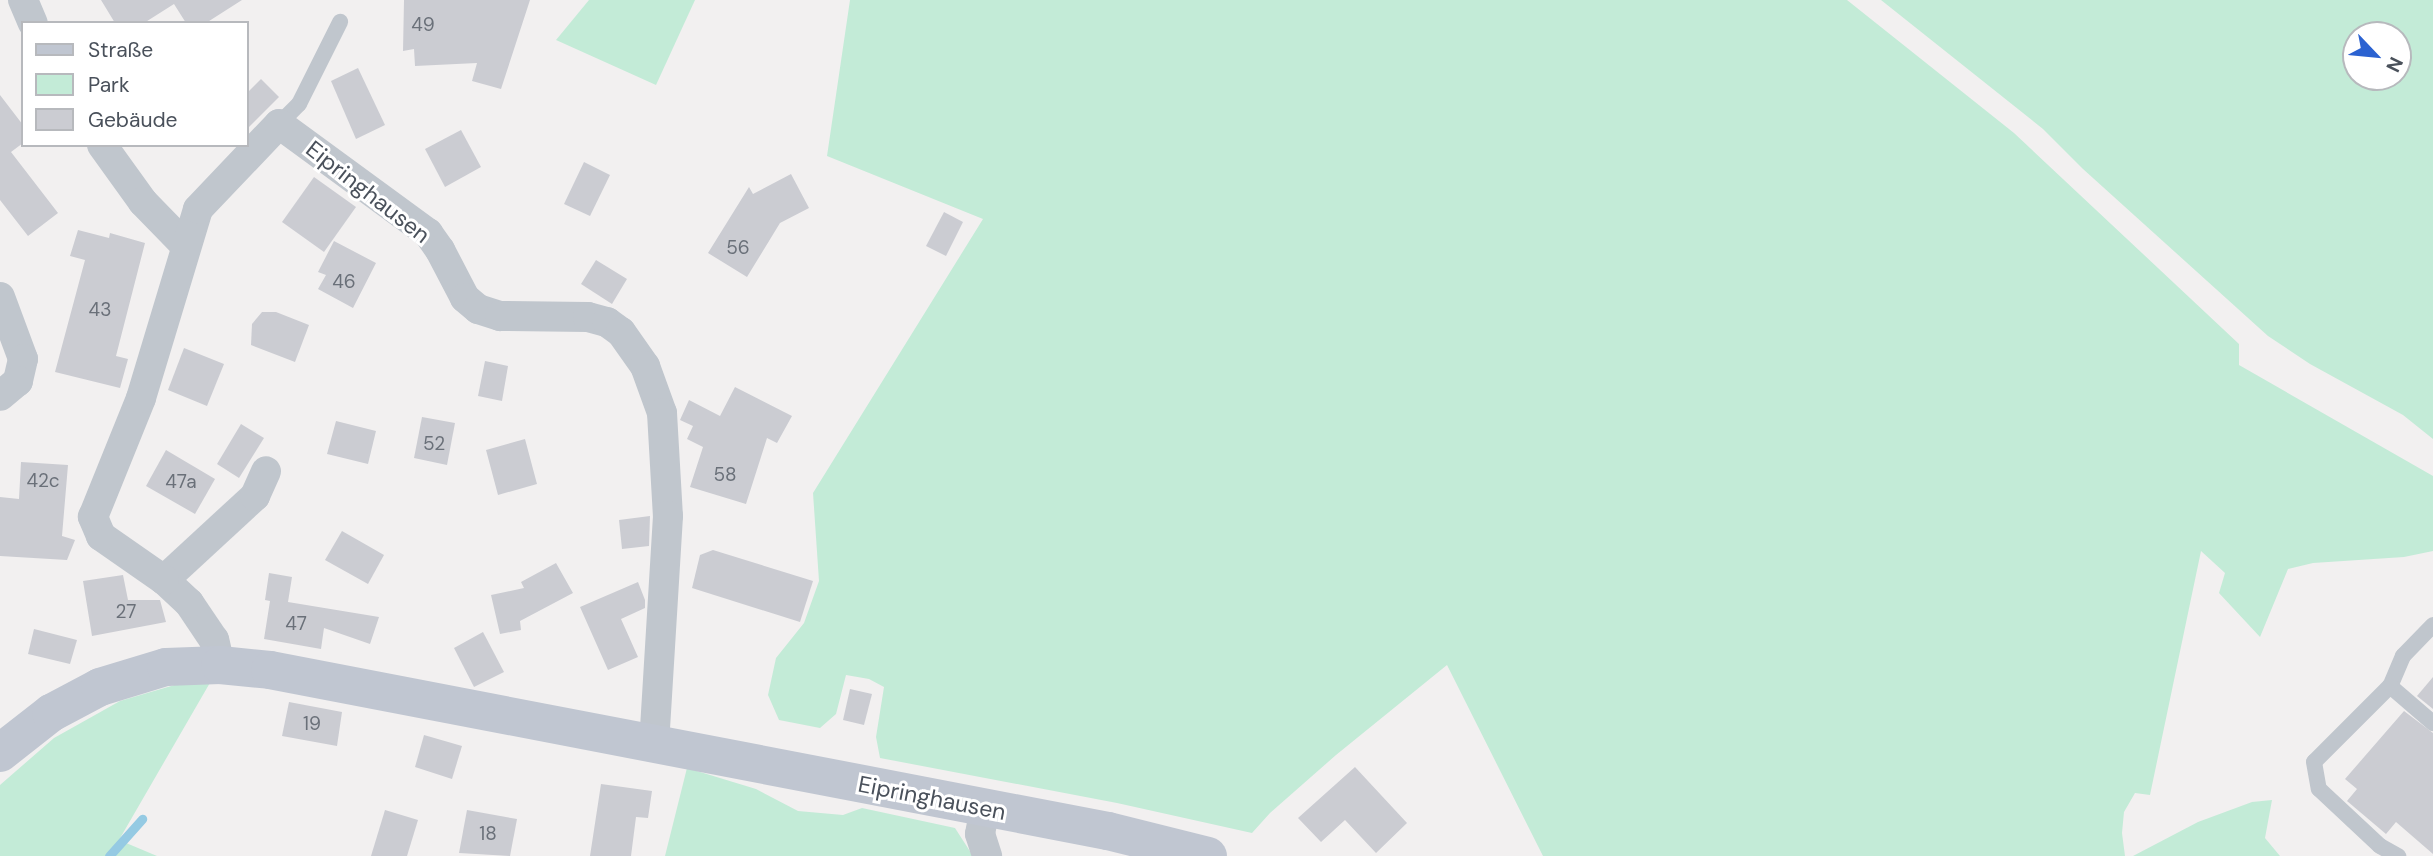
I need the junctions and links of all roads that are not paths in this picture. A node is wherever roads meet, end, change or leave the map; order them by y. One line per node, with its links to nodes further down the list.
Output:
1 (23, 0): 2 (street)
2 (32, 21)
3 (340, 22): 4 (lane)
4 (279, 124): 6 (street); 15 (street, Eipringhausen)
5 (103, 147): 6 (street)
6 (185, 245): 10 (street)
7 (0, 297): 8 (street)
8 (0, 396)
9 (265, 471): 10 (street)
10 (164, 580): 12 (street)
11 (2433, 625): 13 (lane)
12 (220, 665): 15 (main road, Eipringhausen); 16 (main road, Eipringhausen)
13 (2390, 686): 14 (lane); 20 (lane)
14 (2433, 723)
15 (654, 744): 17 (main road, Eipringhausen)
16 (0, 753)
17 (985, 808): 18 (street); 19 (main road, Eipringhausen)
18 (987, 856)
19 (1208, 856)
20 (2398, 856)

